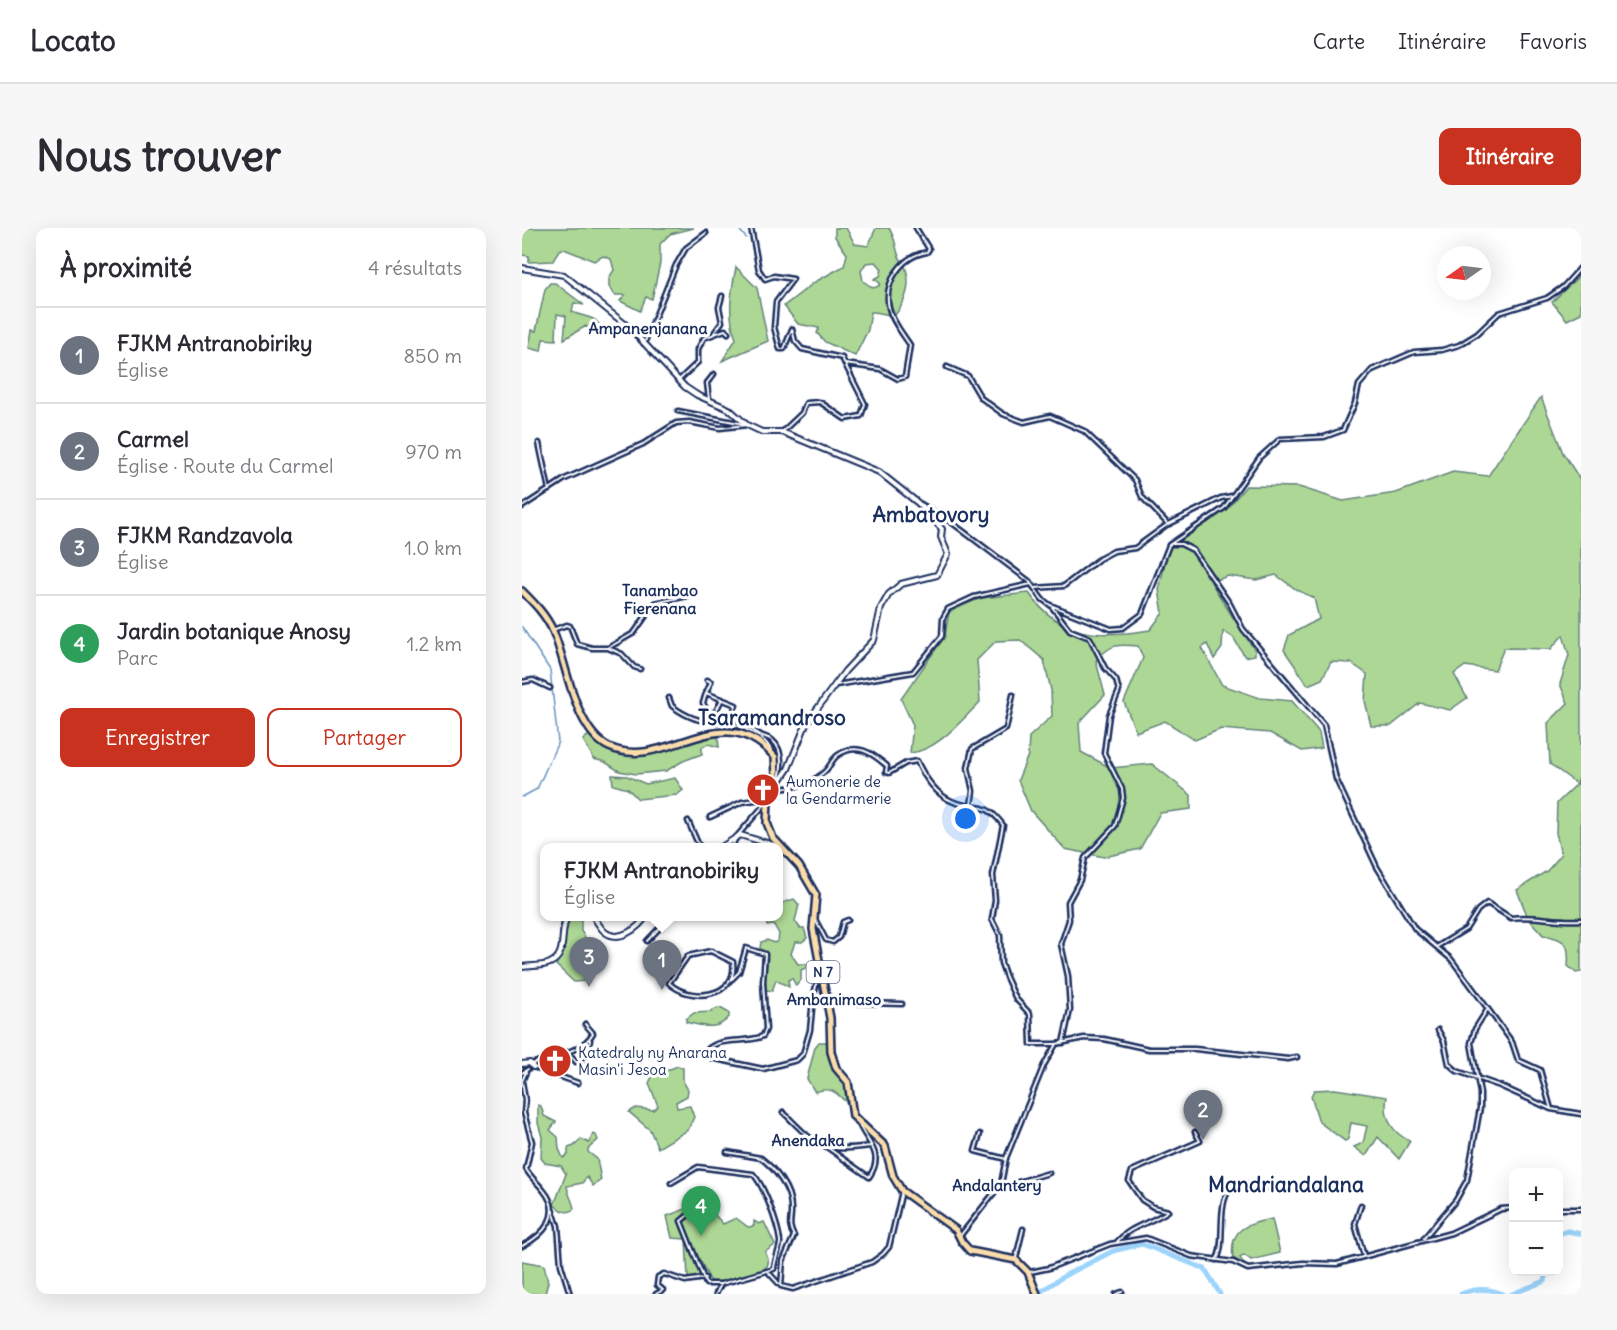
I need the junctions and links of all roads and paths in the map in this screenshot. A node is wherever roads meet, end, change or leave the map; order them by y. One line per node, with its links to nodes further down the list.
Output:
1 (751, 228): 10 (street)
2 (916, 228): 10 (street)
3 (706, 233): 9 (street)
4 (1581, 267): 20 (street)
5 (522, 268): 9 (street)
6 (722, 296): 7 (street)
7 (714, 333): 8 (street); 13 (street)
8 (728, 333)
9 (644, 344): 13 (street)
10 (845, 364): 17 (street)
11 (947, 367): 23 (street)
12 (714, 374): 14 (street)
13 (679, 380): 14 (street)
14 (709, 399): 16 (street)
15 (678, 411): 16 (street)
16 (747, 425): 17 (street); 19 (street)
17 (783, 432): 21 (street)
18 (539, 443): 19 (street)
19 (549, 490): 22 (street)
20 (1232, 496): 23 (street); 24 (street)
21 (918, 503): 25 (street); 35 (street)
22 (522, 507)
23 (1168, 524): 26 (street)
24 (1169, 545): 29 (street); 65 (street)
25 (1031, 584): 26 (street); 35 (street)
26 (1035, 588): 29 (street)
27 (522, 591): 30 (main road)
28 (692, 595): 31 (street)
29 (1050, 605): 75 (street)
30 (552, 630): 31 (street); 44 (main road)
31 (608, 648): 32 (street)
32 (640, 669)
33 (707, 680): 37 (street)
34 (522, 682): 36 (street)
35 (835, 685): 45 (street)
36 (550, 688)
37 (706, 693): 40 (street); 41 (street)
38 (1013, 695): 47 (street)
39 (669, 698): 43 (street)
40 (722, 699): 41 (street); 42 (street)
41 (715, 713): 43 (street)
42 (732, 717): 43 (street); 45 (street)
43 (730, 722): 44 (street)
44 (771, 753): 45 (main road, N 7)
45 (776, 784): 46 (main road, N 7); 47 (street)
46 (770, 797): 48 (street); 50 (street); 55 (main road, N 7)
47 (971, 805): 76 (street)
48 (710, 817)
49 (688, 821): 51 (street)
50 (738, 836): 52 (street); 53 (street); 54 (street)
51 (698, 843)
52 (728, 843)
53 (734, 843)
54 (763, 843)
55 (778, 843)
56 (783, 850): 57 (main road, N 7)
57 (815, 919): 58 (street); 66 (main road, N 7)
58 (848, 920)
59 (1581, 920): 65 (street)
60 (566, 921): 67 (street)
61 (597, 921): 62 (street)
62 (642, 921)
63 (665, 921): 64 (street)
64 (647, 941)
65 (1438, 946): 71 (street)
66 (821, 961): 68 (street); 69 (main road, N 7)
67 (522, 967)
68 (732, 979): 68 (street)
69 (828, 1002): 70 (street); 85 (main road, N 7)
70 (902, 1005)
71 (1488, 1010): 80 (street); 82 (street)
72 (585, 1024): 74 (street)
73 (1438, 1030): 80 (street)
74 (590, 1038): 77 (street); 77 (street)
75 (1063, 1042): 76 (street); 78 (street)
76 (1056, 1044): 91 (street)
77 (568, 1052): 79 (street)
78 (1297, 1056)
79 (526, 1069): 81 (street); 98 (street)
80 (1475, 1076): 82 (street); 105 (street)
81 (578, 1083)
82 (1551, 1109): 84 (street)
83 (783, 1112): 89 (street)
84 (1581, 1114)
85 (859, 1122): 88 (street); 96 (main road, N 7)
86 (1195, 1132): 106 (street)
87 (980, 1134): 91 (street)
88 (873, 1146): 89 (street); 89 (street)
89 (828, 1148)
90 (727, 1152): 115 (street)
91 (1006, 1159): 94 (street)
92 (1049, 1173): 94 (street)
93 (671, 1183): 111 (street)
94 (1000, 1184): 104 (street)
95 (1285, 1184): 110 (street)
96 (902, 1191): 104 (main road, N 7); 115 (street)
97 (1361, 1205): 108 (street)
98 (552, 1208): 107 (street); 117 (street)
99 (1509, 1208): 105 (street)
100 (1563, 1209): 101 (street)
101 (1581, 1209)
102 (692, 1212): 113 (street)
103 (1023, 1229): 109 (street)
104 (960, 1236): 109 (main road, N 7)
105 (1424, 1238): 108 (street)
106 (1117, 1242): 110 (street); 112 (street)
107 (522, 1245)
108 (1364, 1257): 110 (street)
109 (1016, 1260): 112 (main road)
110 (1216, 1260)
111 (767, 1272): 114 (street); 115 (street)
112 (1028, 1272): 120 (main road)
113 (705, 1278): 114 (street); 118 (street)
114 (721, 1284): 119 (street)
115 (781, 1286)
116 (1122, 1292): 121 (street)
117 (570, 1294)
118 (656, 1294)
119 (716, 1294)
120 (1037, 1294)
121 (1116, 1294)

